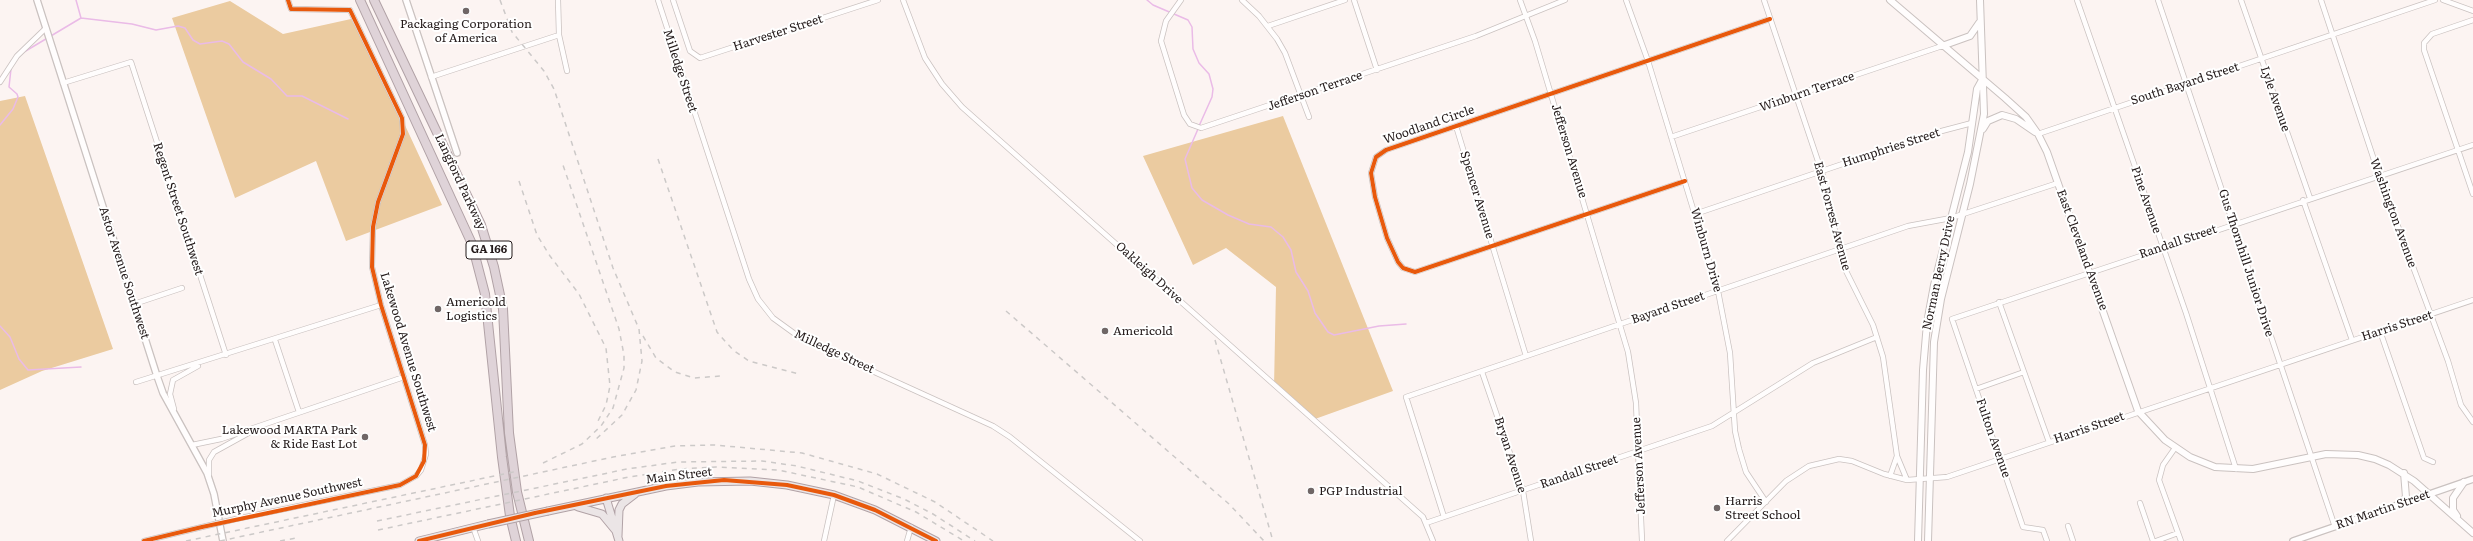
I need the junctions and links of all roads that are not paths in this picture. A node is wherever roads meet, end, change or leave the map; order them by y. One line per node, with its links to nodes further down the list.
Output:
1 (37, 0): 33 (street, Astor Avenue Southwest)
2 (288, 0): 81 (street, Lakewood Avenue Southwest)
3 (360, 0): 149 (highway, Langford Parkway / GA 166)
4 (374, 0): 134 (highway, Langford Parkway / GA 166)
5 (406, 0): 42 (street)
6 (558, 0): 34 (street)
7 (658, 0): 155 (street, Milledge Street)
8 (673, 0): 36 (street, Milledge Street)
9 (878, 0): 36 (street, Harvester Street)
10 (903, 0): 135 (street, Oakleigh Drive)
11 (1181, 0): 48 (street, Jefferson Terrace)
12 (1242, 0): 32 (street)
13 (1345, 0): 32 (street)
14 (1354, 0): 40 (street)
15 (1520, 0): 28 (street, Jefferson Avenue)
16 (1565, 0): 28 (street, Jefferson Terrace)
17 (1626, 0): 39 (street, Winburn Drive)
18 (1764, 0): 29 (street, East Forrest Avenue)
19 (1890, 0): 37 (main road, East Cleveland Avenue)
20 (1980, 0): 31 (main road, Norman Berry Drive)
21 (2077, 0): 50 (street, Pine Avenue)
22 (2158, 0): 46 (street, Gus Thornhill Junior Drive)
23 (2241, 0): 38 (street, Lyle Avenue)
24 (2321, 0): 35 (street, Washington Avenue)
25 (2434, 0): 35 (street)
26 (2443, 0): 27 (street)
27 (2473, 11)
28 (1526, 16): 40 (street, Jefferson Terrace); 47 (street, Jefferson Avenue)
29 (1770, 19): 39 (street, Woodland Circle); 49 (street, East Forrest Avenue)
30 (2473, 20): 58 (street)
31 (1980, 22): 37 (main road); 43 (main road, Norman Berry Drive)
32 (1268, 26): 48 (street)
33 (46, 28): 44 (street); 45 (street, Astor Avenue Southwest)
34 (559, 35): 41 (street); 42 (street)
35 (2332, 35): 38 (street, South Bayard Street); 61 (street, Washington Avenue)
36 (687, 40)
37 (1942, 46): 43 (main road, East Cleveland Avenue); 49 (street, Winburn Terrace)
38 (2261, 58): 46 (street, South Bayard Street); 65 (street, Lyle Avenue)
39 (1648, 61): 47 (street, Woodland Circle); 56 (street, Winburn Drive)
40 (1377, 70): 48 (street, Jefferson Terrace)
41 (567, 71)
42 (431, 77): 59 (street)
43 (1982, 80): 52 (main road, Norman Berry Drive); 54 (main road, Norman Berry Drive); 55 (main road, East Cleveland Avenue)
44 (0, 82)
45 (63, 83): 80 (street, Astor Avenue Southwest); 89 (street, Regent Street Southwest)
46 (2186, 83): 50 (street, South Bayard Street); 71 (street, Gus Thornhill Junior Drive)
47 (1551, 94): 53 (street, Woodland Circle); 67 (street, Jefferson Avenue)
48 (1301, 96): 51 (street)
49 (1796, 96): 56 (street, Winburn Terrace); 60 (street, East Forrest Avenue)
50 (2114, 108): 55 (street, South Bayard Street); 73 (street, Pine Avenue)
51 (1309, 117)
52 (1972, 123): 60 (street, Humphries Street); 70 (main road, Norman Berry Drive)
53 (1456, 126): 72 (street, Spencer Avenue); 72 (street, Woodland Circle)
54 (1980, 134): 55 (main road); 69 (main road, Norman Berry Drive)
55 (2038, 134): 63 (main road, East Cleveland Avenue)
56 (1671, 137): 62 (street, Winburn Drive)
57 (2473, 145): 58 (street, Randall Street)
58 (2458, 150): 61 (street, Randall Street); 64 (street)
59 (457, 153)
60 (1821, 171): 68 (street, Humphries Street); 74 (street, East Forrest Avenue)
61 (2379, 175): 65 (street, Randall Street); 82 (street, Washington Avenue)
62 (1685, 181): 67 (street, Woodland Circle); 68 (street, Winburn Drive)
63 (2058, 183): 69 (street, Bayard Street); 75 (main road, East Cleveland Avenue)
64 (2473, 194)
65 (2310, 198): 66 (street, Randall Street)
66 (2303, 200): 71 (street, Randall Street); 88 (street)
67 (1588, 214): 72 (street, Woodland Circle); 84 (street, Jefferson Avenue)
68 (1695, 214): 77 (street, Winburn Drive)
69 (1962, 214): 70 (street, Bayard Street); 121 (main road, Norman Berry Drive)
70 (1951, 218): 74 (street, Bayard Street); 120 (main road, Norman Berry Drive)
71 (2233, 223): 73 (street, Randall Street); 92 (street, Gus Thornhill Junior Drive)
72 (1493, 247): 90 (street, Spencer Avenue)
73 (2162, 247): 75 (street, Randall Street); 98 (street, Pine Avenue)
74 (1838, 250): 77 (street, Bayard Street); 86 (street, East Forrest Avenue)
75 (2090, 271): 79 (street, Randall Street); 100 (main road, East Cleveland Avenue)
76 (182, 288): 80 (street)
77 (1718, 291): 84 (street, Bayard Street); 102 (street, Winburn Drive)
78 (2473, 300): 82 (street, Harris Street)
79 (1999, 302): 83 (street, Randall Street); 94 (street)
80 (134, 304): 95 (street, Astor Avenue Southwest)
81 (381, 305): 87 (street); 96 (street, Lakewood Avenue Southwest)
82 (2430, 314): 85 (street, Harris Street); 104 (street, Washington Avenue)
83 (1952, 319): 99 (street, Fulton Avenue)
84 (1621, 324): 90 (street, Bayard Street); 109 (street, Jefferson Avenue)
85 (2380, 331): 88 (street, Harris Street); 114 (street)
86 (1877, 337): 102 (street, Randall Street); 110 (street, East Forrest Avenue)
87 (275, 340): 89 (street); 101 (street)
88 (2352, 340): 92 (street, Harris Street)
89 (226, 355): 91 (street)
90 (1526, 356): 93 (street, Bayard Street)
91 (213, 359): 95 (street); 103 (street)
92 (2280, 365): 98 (street, Harris Street); 111 (street, Gus Thornhill Junior Drive)
93 (1482, 372): 125 (street, Bryan Avenue); 133 (street, Bayard Street)
94 (2024, 372): 99 (street); 106 (street)
95 (157, 376): 97 (street); 103 (street, Astor Avenue Southwest)
96 (404, 377): 101 (street); 113 (street, Lakewood Avenue Southwest)
97 (136, 382)
98 (2210, 388): 100 (street, Harris Street); 115 (street, Pine Avenue)
99 (1976, 389): 112 (street, Fulton Avenue)
100 (2138, 411): 106 (street, Harris Street); 108 (main road, East Cleveland Avenue)
101 (299, 412): 105 (street)
102 (1734, 414): 109 (street, Randall Street); 129 (street, Winburn Drive)
103 (178, 422): 107 (street, Astor Avenue Southwest)
104 (2473, 422)
105 (266, 425): 107 (street); 122 (street)
106 (2049, 442): 112 (street, Harris Street)
107 (192, 445): 122 (street, Astor Avenue Southwest)
108 (2175, 448): 115 (main road, East Cleveland Avenue); 142 (street)
109 (1638, 451): 125 (street, Randall Street); 158 (street, Jefferson Avenue)
110 (1897, 456): 117 (street); 119 (street, East Forrest Avenue)
111 (2310, 456): 115 (main road, East Cleveland Avenue); 116 (main road, East Cleveland Avenue); 140 (street, Gus Thornhill Junior Drive)
112 (2000, 459): 121 (street, Harris Street); 162 (street, Fulton Avenue)
113 (424, 462): 145 (street, Murphy Avenue Southwest, bridge)
114 (2433, 462)
115 (2236, 469)
116 (2404, 473): 126 (main road, East Cleveland Avenue); 131 (main road)
117 (1890, 476): 119 (street, Harris Street); 129 (street, Harris Street)
118 (2473, 479): 123 (street, RN Martin Street)
119 (1907, 480): 120 (street, Harris Street)
120 (1922, 480): 121 (street, Harris Street); 160 (main road, Norman Berry Drive)
121 (1931, 480): 161 (main road, Norman Berry Drive)
122 (209, 481): 146 (street, Astor Avenue Southwest)
123 (2464, 482): 126 (street, RN Martin Street); 137 (main road)
124 (640, 491): 127 (main road, Main Street); 128 (main road, Main Street); 143 (main road)
125 (1523, 491): 133 (street, Randall Street); 157 (street, Bryan Avenue)
126 (2430, 494): 131 (street, RN Martin Street); 137 (main road, East Cleveland Avenue)
127 (834, 495): 139 (main road, Main Street); 152 (street)
128 (606, 498): 132 (main road, Main Street); 143 (main road)
129 (1766, 502): 159 (street, Harris Street)
130 (2140, 503): 164 (street)
131 (2398, 505): 140 (street, RN Martin Street)
132 (574, 506): 138 (main road, Main Street, bridge); 143 (main road)
133 (1444, 517): 135 (street, Randall Street)
134 (524, 523): 150 (highway, Langford Parkway / GA 166); 151 (highway)
135 (1426, 523): 156 (street, Oakleigh Drive)
136 (2068, 526): 163 (street)
137 (2465, 526): 141 (main road, East Cleveland Avenue)
138 (473, 527): 144 (main road, Main Street); 148 (street)
139 (911, 527): 153 (street); 154 (main road, Main Street)
140 (2335, 527): 166 (street, RN Martin Street)
141 (2473, 533)
142 (2178, 534): 164 (street); 165 (street)
143 (618, 536)
144 (432, 539): 147 (main road, Main Street)
145 (144, 541)
146 (223, 541)
147 (418, 541)
148 (478, 541)
149 (515, 541)
150 (529, 541)
151 (533, 541)
152 (824, 541)
153 (907, 541)
154 (936, 541)
155 (1140, 541)
156 (1433, 541)
157 (1531, 541)
158 (1642, 541)
159 (1727, 541)
160 (1918, 541)
161 (1928, 541)
162 (2047, 541)
163 (2073, 541)
164 (2154, 541)
165 (2181, 541)
166 (2293, 541)

